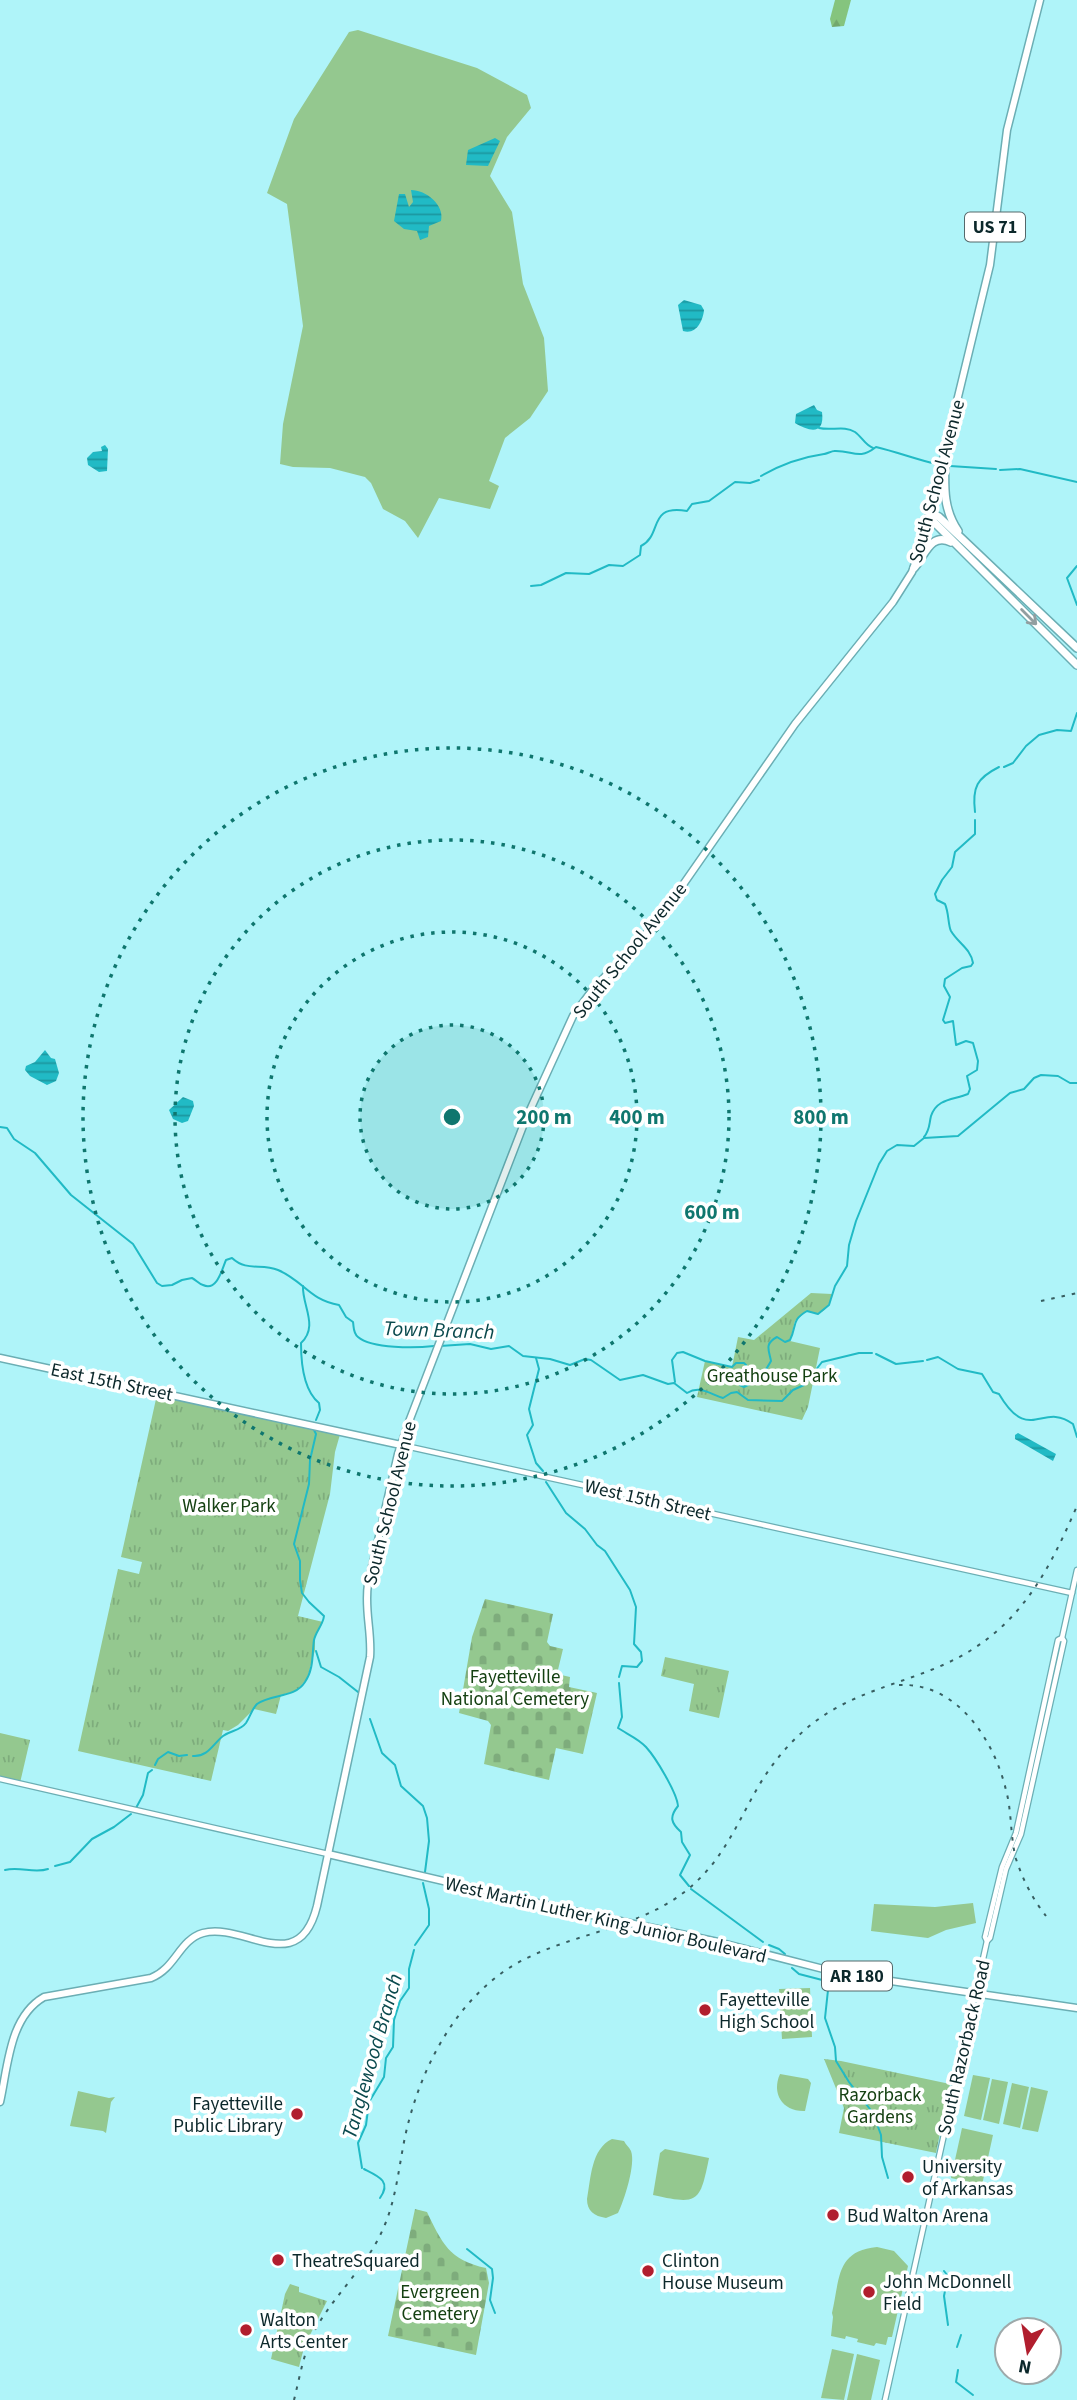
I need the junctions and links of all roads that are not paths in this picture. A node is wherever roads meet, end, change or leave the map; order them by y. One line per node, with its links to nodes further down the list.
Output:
1 (1040, 0): 2 (main road, South School Avenue / US 71)
2 (945, 453): 3 (main road, South School Avenue / US 71); 4 (highway)
3 (929, 517): 4 (highway); 5 (main road, South School Avenue); 6 (highway)
4 (969, 545): 7 (highway)
5 (914, 568): 6 (highway); 11 (main road, South School Avenue)
6 (981, 569): 8 (highway, one-way to 8)
7 (1077, 648)
8 (1077, 665)
9 (0, 1358): 10 (main road, East 15th Street)
10 (224, 1405): 11 (main road, West 15th Street)
11 (401, 1445): 13 (main road, West 15th Street); 15 (main road, South School Avenue)
12 (1077, 1570): 13 (main road, South Razorback Road)
13 (1072, 1593): 16 (main road, South Razorback Road)
14 (0, 1779): 15 (main road, West Martin Luther King Junior Boulevard)
15 (328, 1854): 16 (main road, West Martin Luther King Junior Boulevard / AR 180); 18 (main road, South School Avenue)
16 (975, 1994): 17 (main road, West Martin Luther King Junior Boulevard / AR 180); 19 (main road, South Razorback Road)
17 (1077, 2008)
18 (0, 2102)
19 (885, 2400)

